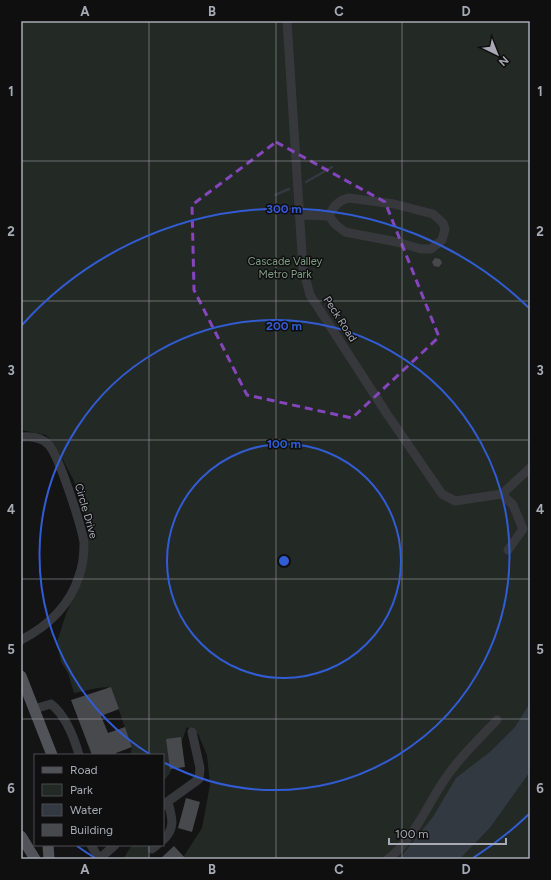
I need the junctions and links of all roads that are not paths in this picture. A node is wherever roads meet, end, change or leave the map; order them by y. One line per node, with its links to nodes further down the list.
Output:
1 (287, 21): 2 (street, Peck Road)
2 (299, 215): 3 (street); 6 (street, Peck Road)
3 (329, 216): 3 (street)
4 (21, 437): 8 (street, Circle Drive)
5 (530, 468): 6 (street)
6 (502, 494): 7 (street)
7 (508, 550)
8 (21, 640)
9 (21, 676): 10 (main road)
10 (34, 709): 13 (main road); 14 (street)
11 (497, 720): 25 (street)
12 (192, 732): 15 (street)
13 (52, 754)
14 (79, 754)
15 (165, 804): 17 (street)
16 (21, 836): 22 (main road)
17 (164, 839)
18 (48, 846): 23 (main road)
19 (92, 846): 24 (street)
20 (107, 846): 24 (street)
21 (114, 846): 24 (street)
22 (35, 859)
23 (49, 859)
24 (99, 859)
25 (388, 859)

